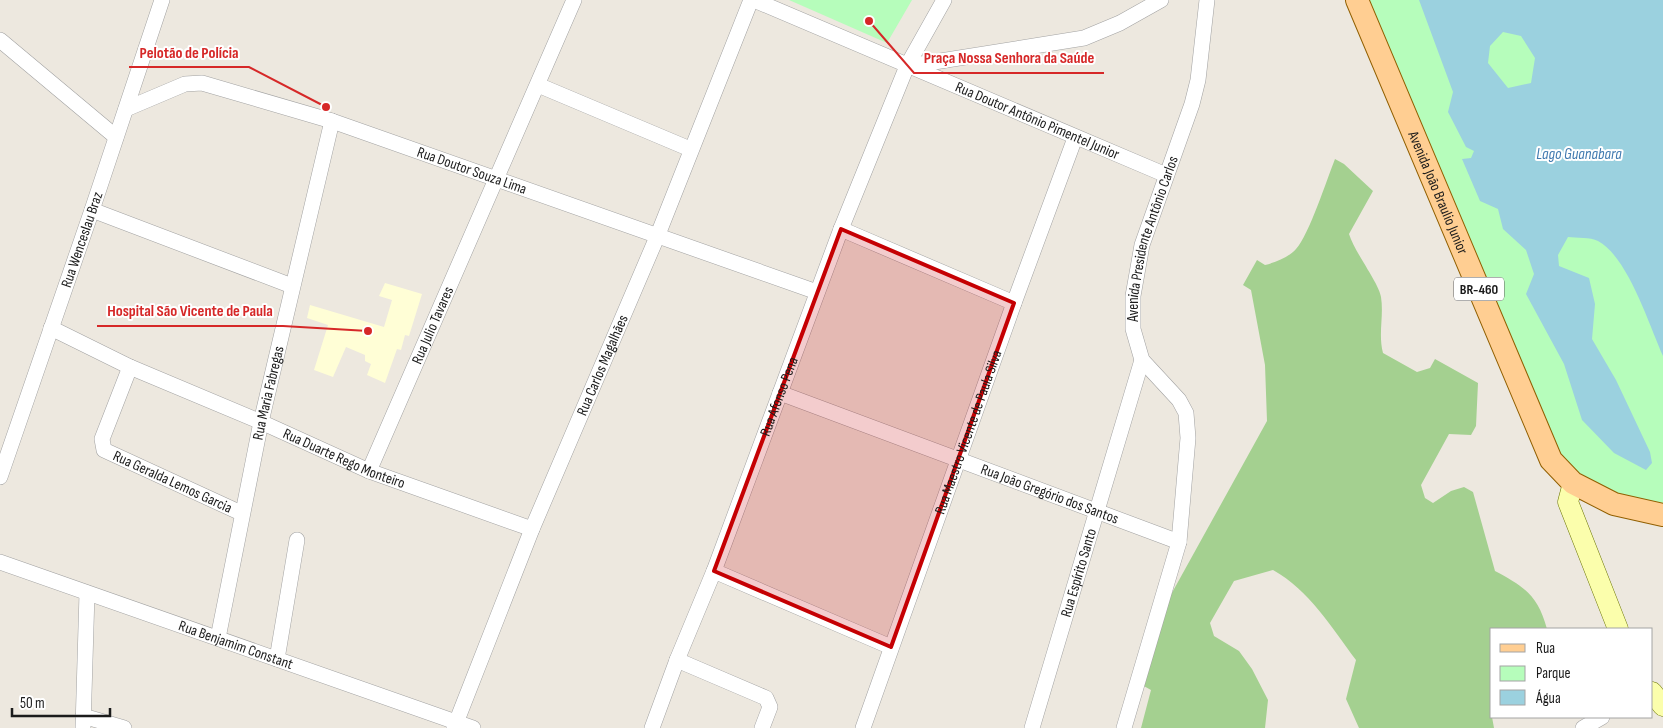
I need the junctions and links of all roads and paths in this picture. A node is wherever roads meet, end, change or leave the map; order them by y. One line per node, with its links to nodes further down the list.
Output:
1 (162, 0): 11 (street, Rua Wenceslau Braz)
2 (574, 0): 10 (street, Rua Julio Tavares)
3 (752, 0): 9 (street, Rua Doutor Antônio Pimentel Junior); 15 (street, Rua Carlos Magalhães)
4 (944, 0): 9 (street, Rua Afonso Pena)
5 (1161, 0): 9 (street)
6 (1207, 0): 16 (street, Avenida Presidente Antônio Carlos)
7 (1357, 0): 32 (main road, Avenida João Braulio Junior / BR-460)
8 (1, 44): 13 (street)
9 (907, 66): 14 (street, Rua Doutor Antônio Pimentel Junior); 19 (street, Rua Afonso Pena)
10 (538, 85): 15 (street); 17 (street, Rua Julio Tavares)
11 (126, 109): 12 (street, Rua Doutor Souza Lima); 13 (street, Rua Wenceslau Braz)
12 (332, 121): 17 (street, Rua Doutor Souza Lima); 21 (street, Rua Maria Fabregas)
13 (116, 136): 18 (street, Rua Wenceslau Braz)
14 (1076, 138): 16 (street, Rua Doutor Antônio Pimentel Junior); 23 (street, Rua Maestro Vicente de Paula Silva)
15 (690, 149): 20 (street, Rua Carlos Magalhães)
16 (1166, 175): 25 (street, Avenida Presidente Antônio Carlos)
17 (497, 180): 20 (street, Rua Doutor Souza Lima); 30 (street, Rua Julio Tavares)
18 (92, 210): 21 (street); 24 (street, Rua Wenceslau Braz)
19 (841, 229): 22 (street, Rua Afonso Pena); 23 (street)
20 (657, 237): 22 (street, Rua Doutor Souza Lima); 36 (street, Rua Carlos Magalhães)
21 (292, 286): 28 (street, Rua Maria Fabregas)
22 (817, 292): 27 (street, Rua Afonso Pena)
23 (1014, 303): 29 (street, Rua Maestro Vicente de Paula Silva)
24 (51, 328): 26 (street, Rua Duarte Rego Monteiro); 31 (street, Rua Wenceslau Braz)
25 (1142, 360): 33 (street, Rua Espírito Santo); 38 (street, Avenida Presidente Antônio Carlos)
26 (130, 367): 28 (street, Rua Duarte Rego Monteiro); 34 (street, Rua Geralda Lemos Garcia)
27 (780, 393): 29 (street, Rua João Gregório dos Santos); 40 (street, Rua Afonso Pena)
28 (261, 422): 30 (street, Rua Duarte Rego Monteiro); 34 (street, Rua Maria Fabregas)
29 (959, 459): 33 (street, Rua João Gregório dos Santos); 44 (street, Rua Maestro Vicente de Paula Silva)
30 (369, 471): 36 (street, Rua Duarte Rego Monteiro)
31 (0, 477)
32 (1573, 483): 35 (main road, Avenida João Braulio Junior / BR-460); 42 (street)
33 (1098, 511): 38 (street, Rua João Gregório dos Santos); 57 (street, Rua Espírito Santo)
34 (241, 513): 43 (street, Rua Maria Fabregas)
35 (1663, 516)
36 (532, 529): 51 (street, Rua Carlos Magalhães)
37 (297, 540): 45 (street)
38 (1179, 542): 58 (street, Avenida Presidente Antônio Carlos)
39 (0, 562): 41 (street, Rua Benjamim Constant)
40 (714, 571): 44 (street); 46 (street, Rua Afonso Pena)
41 (87, 593): 43 (street, Rua Benjamim Constant); 50 (street)
42 (1618, 628)
43 (218, 638): 45 (street, Rua Benjamim Constant)
44 (891, 647): 56 (street, Rua Maestro Vicente de Paula Silva)
45 (277, 658): 51 (street, Rua Benjamim Constant)
46 (677, 660): 54 (street, Rua Afonso Pena); 55 (street)
47 (1653, 693): 48 (street)
48 (1663, 706)
49 (1600, 718): 59 (street)
50 (83, 722): 52 (street)
51 (455, 725): 53 (street, Rua Benjamim Constant)
52 (124, 728)
53 (473, 728)
54 (652, 728)
55 (762, 728)
56 (863, 728)
57 (1032, 728)
58 (1124, 728)
59 (1583, 728)

